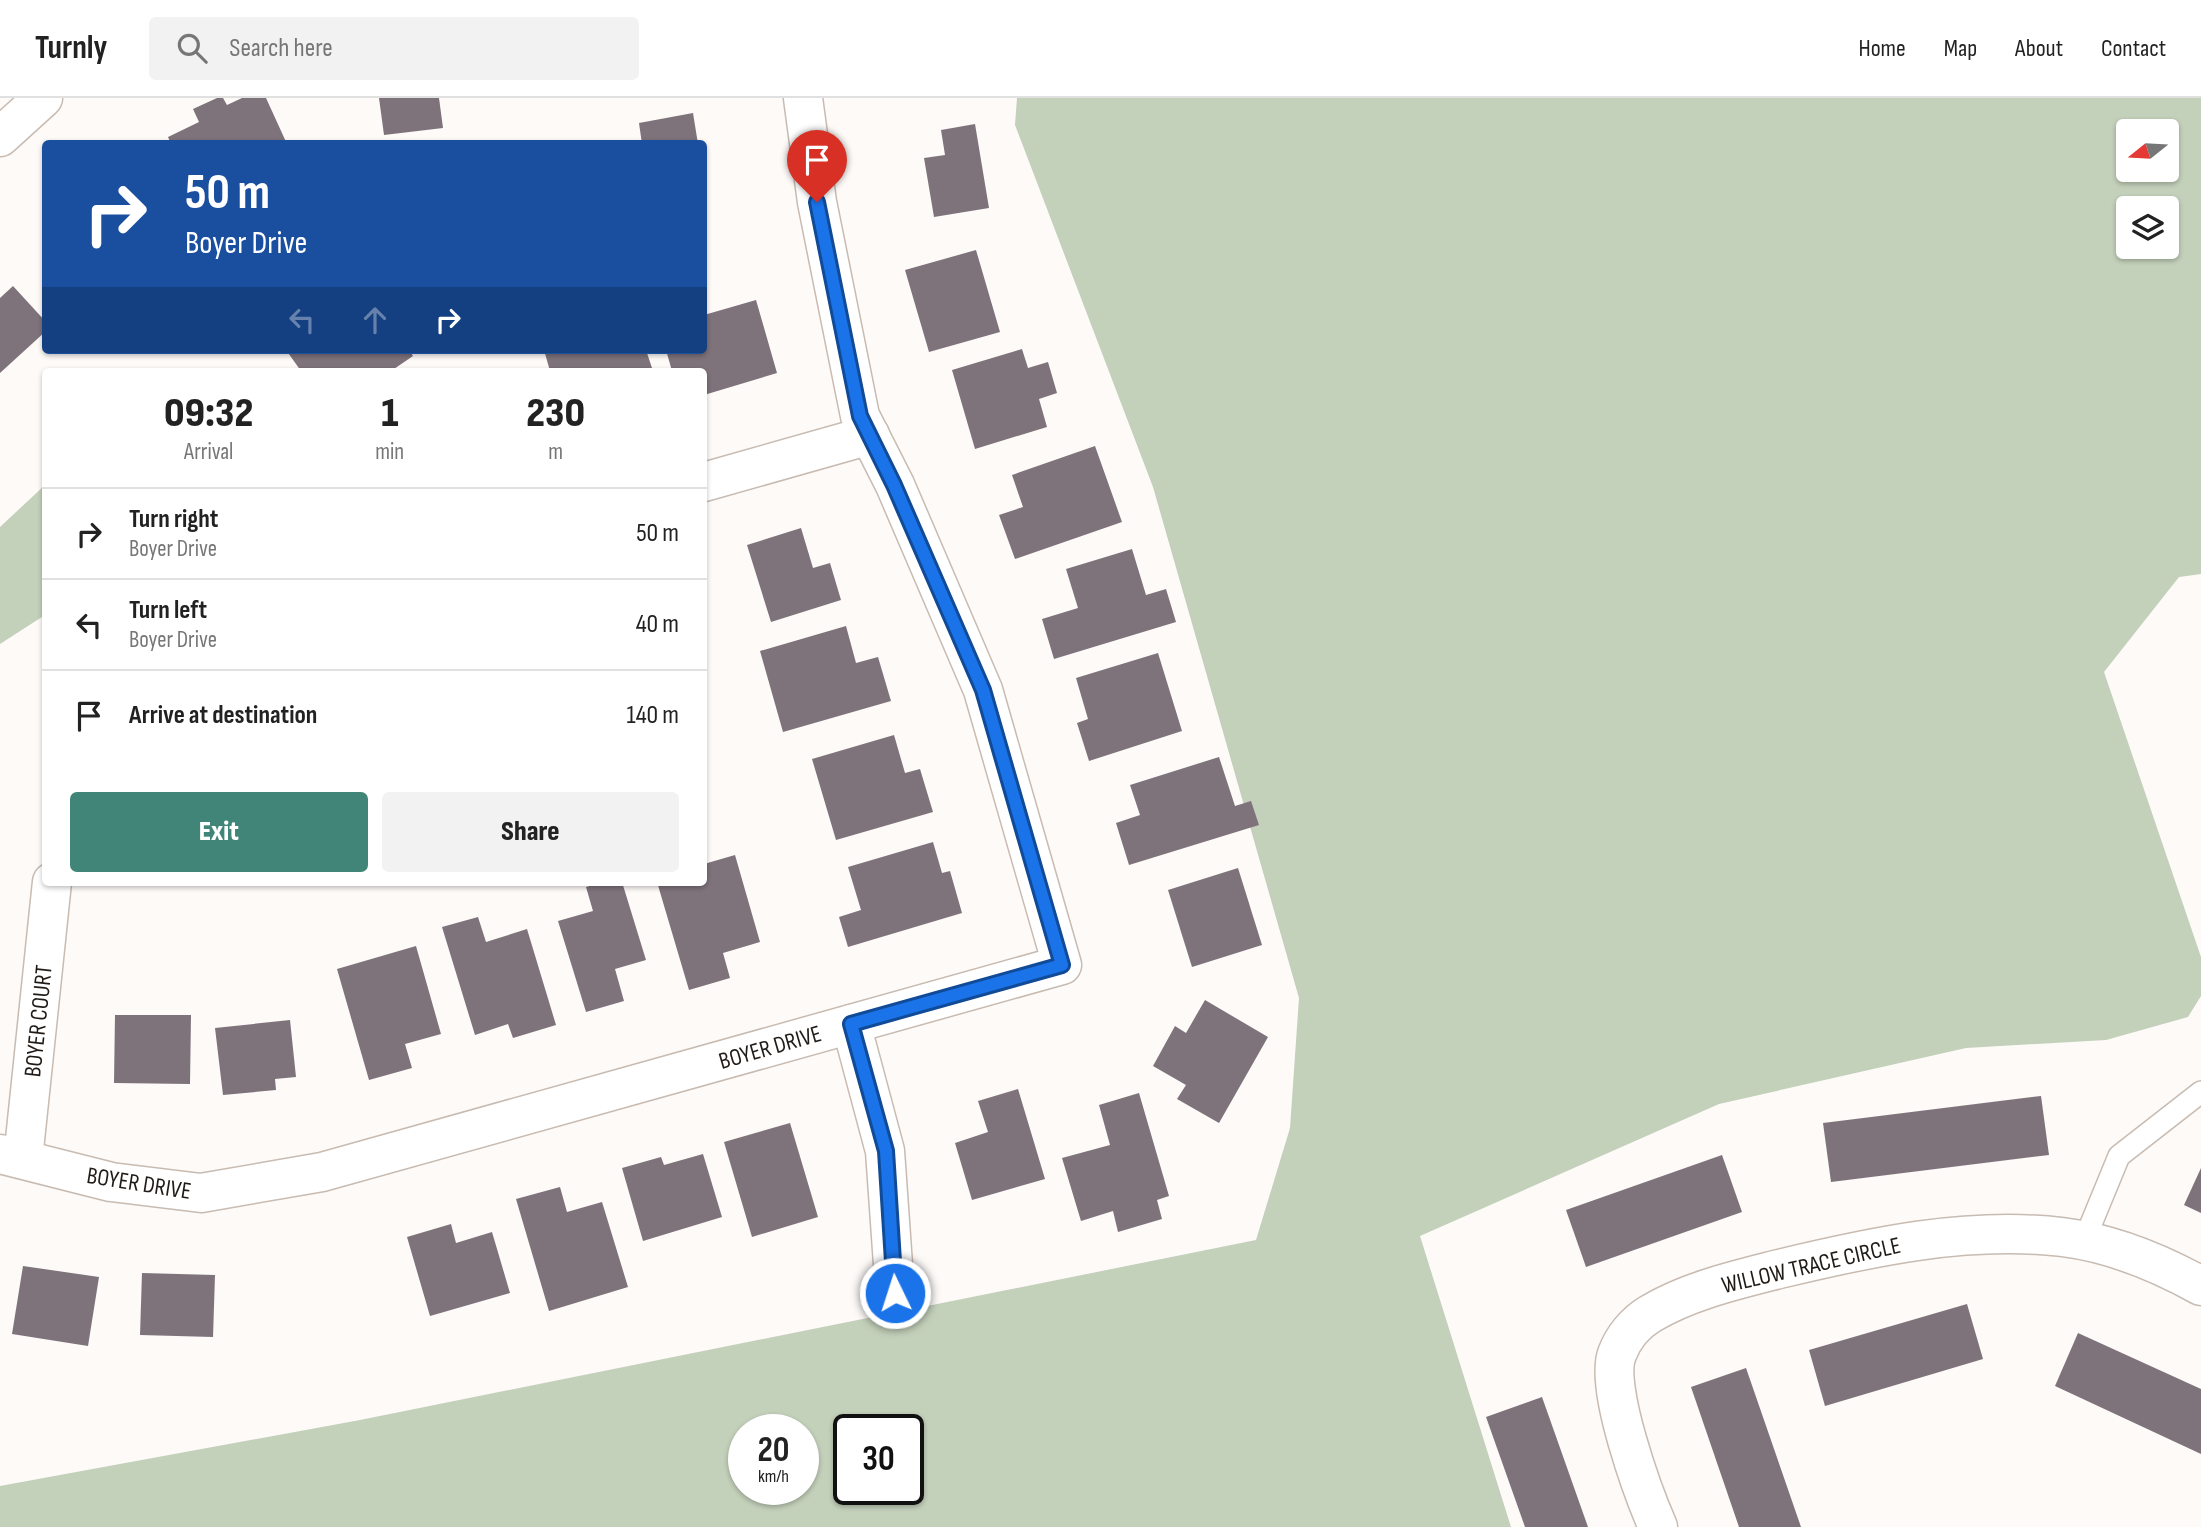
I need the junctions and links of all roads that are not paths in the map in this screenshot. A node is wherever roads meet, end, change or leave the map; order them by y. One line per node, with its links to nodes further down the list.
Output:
1 (43, 98): 3 (street)
2 (803, 98): 4 (street, BOYER DRIVE)
3 (0, 137)
4 (870, 435): 5 (street); 7 (street, BOYER DRIVE)
5 (707, 481)
6 (51, 886): 9 (street, BOYER COURT)
7 (851, 1024): 9 (street, BOYER DRIVE); 12 (street)
8 (2201, 1092): 10 (lane)
9 (11, 1156)
10 (2084, 1241): 11 (street, WILLOW TRACE CIRCLE); 13 (street, WILLOW TRACE CIRCLE)
11 (2201, 1286)
12 (895, 1293)
13 (1658, 1527)

